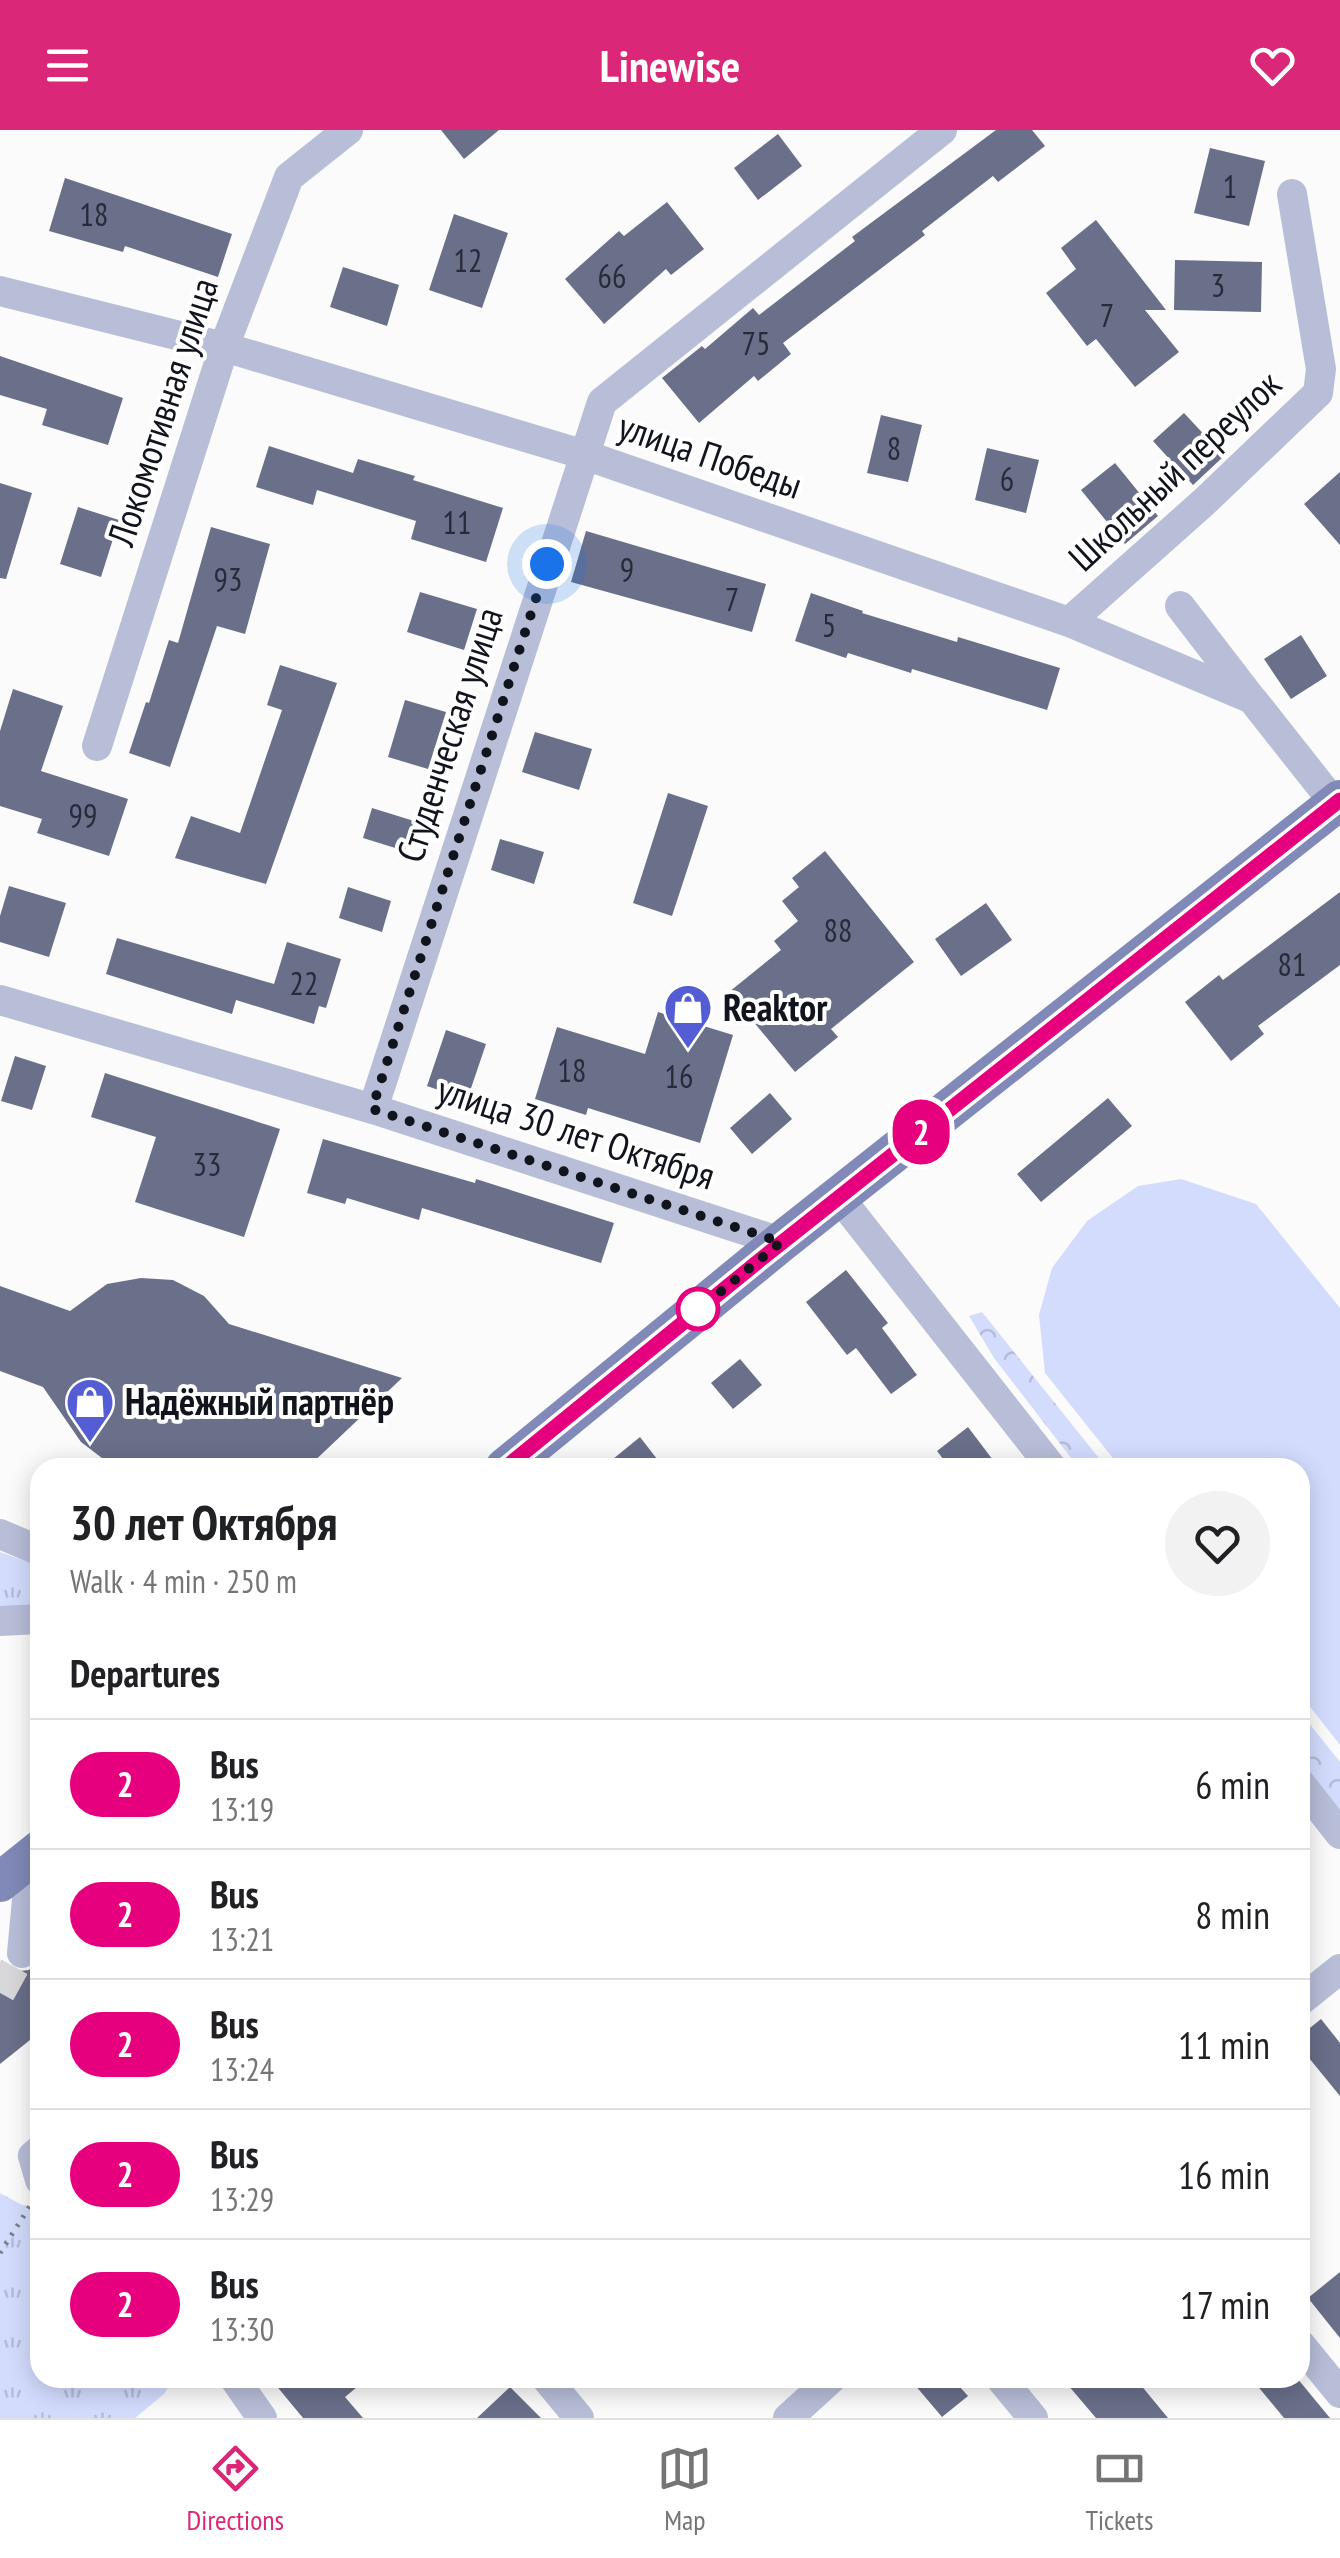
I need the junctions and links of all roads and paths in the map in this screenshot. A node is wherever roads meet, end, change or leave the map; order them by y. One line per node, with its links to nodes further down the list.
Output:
1 (348, 130): 5 (street, Локомотивная улица)
2 (942, 130): 6 (street, Студенческая улица)
3 (1292, 194): 8 (street, Школьный переулок)
4 (0, 292): 5 (street, улица Победы)
5 (224, 347): 6 (street, улица Победы); 10 (street, Локомотивная улица)
6 (582, 454): 8 (street, улица Победы); 13 (street, Студенческая улица)
7 (1180, 606): 9 (street)
8 (1069, 622): 9 (street, улица Победы)
9 (1252, 700): 11 (street, улица Победы)
10 (97, 746)
11 (1338, 802): 14 (main road)
12 (0, 1000): 13 (street, улица 30 лет Октября)
13 (372, 1109): 15 (street, улица 30 лет Октября)
14 (839, 1196): 15 (main road); 17 (street)
15 (781, 1242): 16 (main road)
16 (517, 1458)
17 (1044, 1458)
18 (0, 1534): 19 (street)
19 (30, 1547)
20 (30, 1620): 21 (street)
21 (0, 1621)
22 (1310, 1796): 23 (street)
23 (1340, 1834)
24 (24, 1864): 25 (street)
25 (22, 1954)
26 (1340, 1970): 27 (street)
27 (1310, 1993)
28 (30, 2206): 29 (path)
29 (0, 2253)
30 (1310, 2356): 35 (street)
31 (241, 2388): 36 (street)
32 (554, 2388): 37 (street)
33 (821, 2388): 38 (street)
34 (1008, 2388): 39 (street)
35 (1340, 2393)
36 (262, 2418)
37 (579, 2418)
38 (788, 2418)
39 (1033, 2418)

